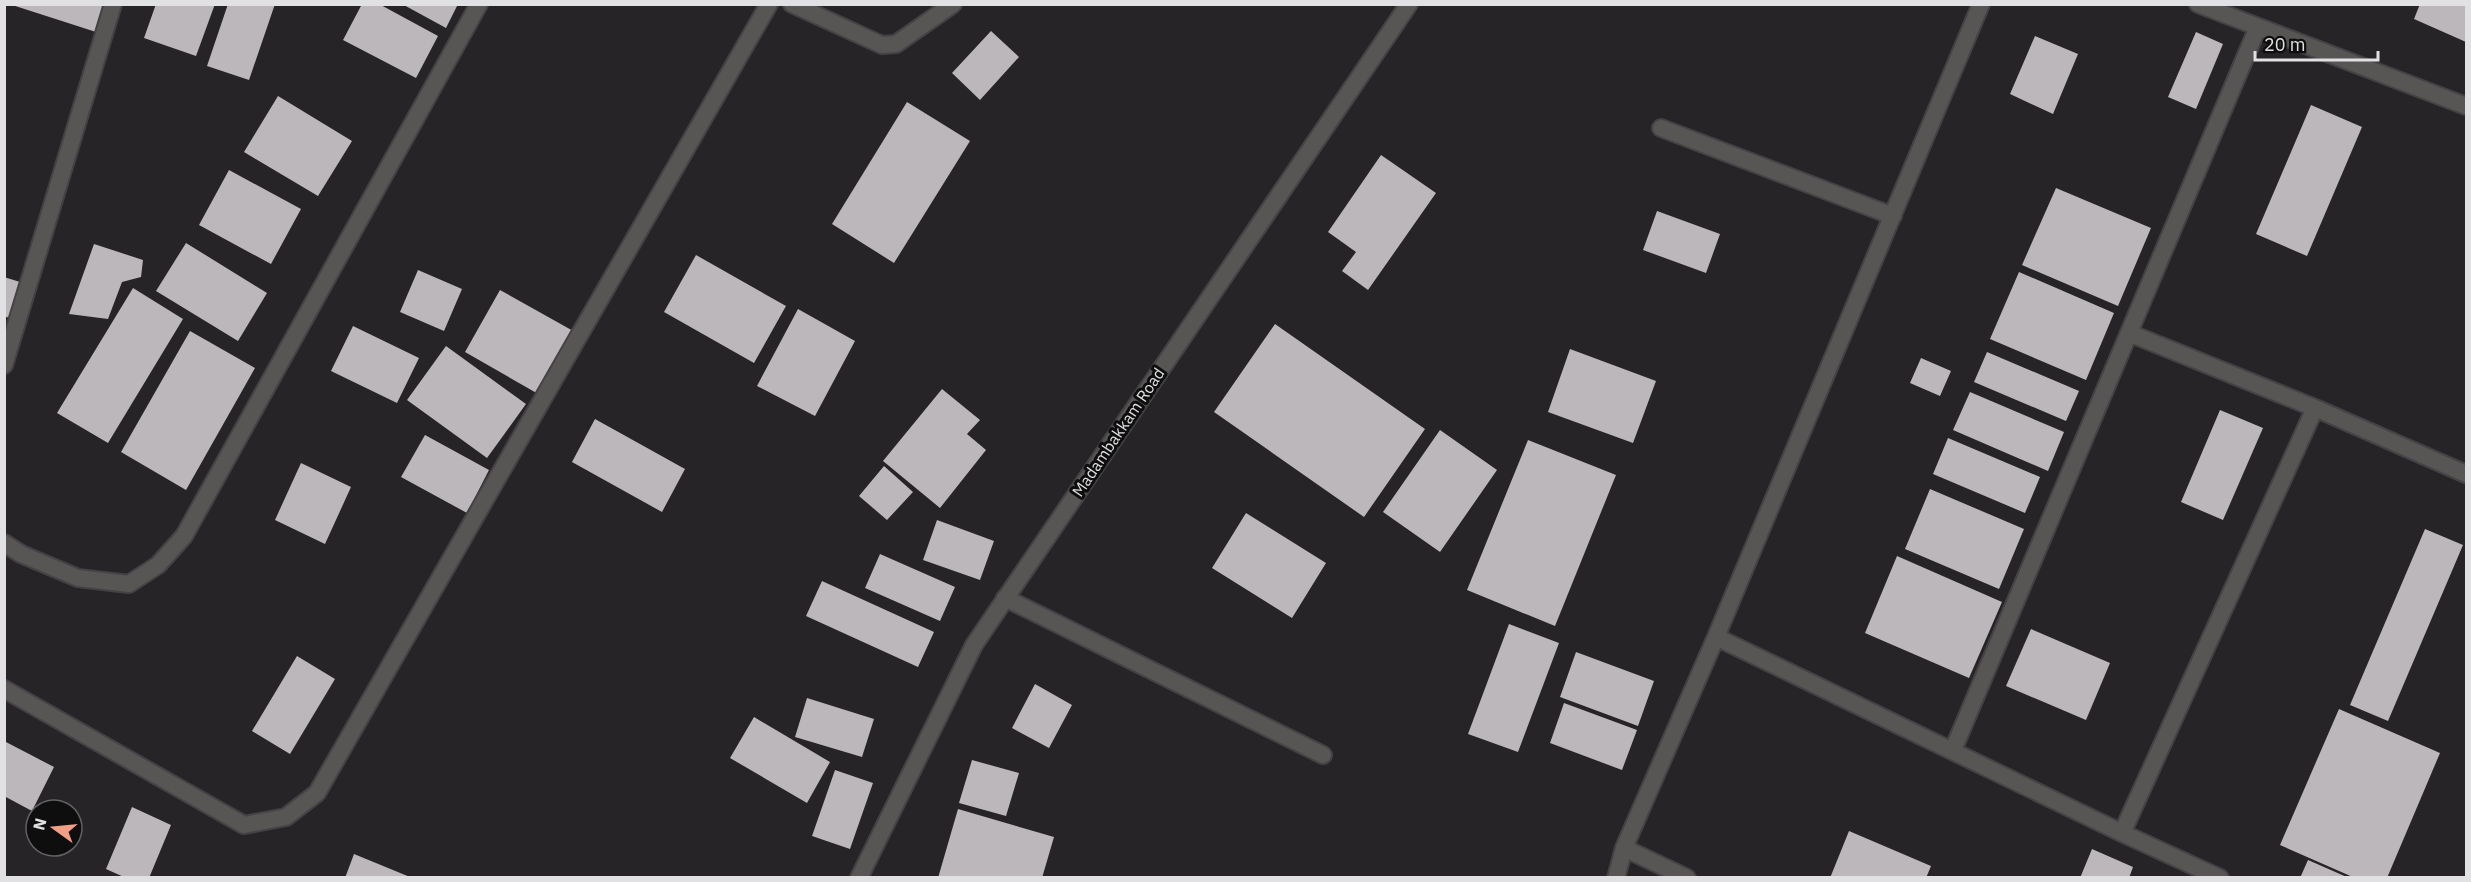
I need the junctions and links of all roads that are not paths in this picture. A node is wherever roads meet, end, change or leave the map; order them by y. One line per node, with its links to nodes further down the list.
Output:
1 (112, 4): 15 (street)
2 (479, 4): 18 (street)
3 (769, 4): 21 (street)
4 (792, 4): 5 (street)
5 (952, 4)
6 (1409, 4): 19 (street, Madambakkam Road)
7 (1982, 4): 13 (street)
8 (2198, 4): 9 (street)
9 (2221, 9): 10 (street)
10 (2258, 27): 11 (street); 14 (street)
11 (2466, 105)
12 (1661, 128): 13 (street)
13 (1893, 216): 20 (street)
14 (2129, 333): 16 (street); 22 (street)
15 (4, 365)
16 (2315, 408): 17 (street); 24 (street)
17 (2466, 474)
18 (4, 543)
19 (1005, 598): 23 (street); 26 (street, Madambakkam Road)
20 (1716, 637): 22 (street); 25 (street)
21 (4, 689)
22 (1953, 750): 24 (street)
23 (1323, 755)
24 (2122, 833): 29 (street)
25 (1624, 848): 27 (street); 28 (street)
26 (858, 878)
27 (1616, 878)
28 (1687, 878)
29 (2220, 878)

